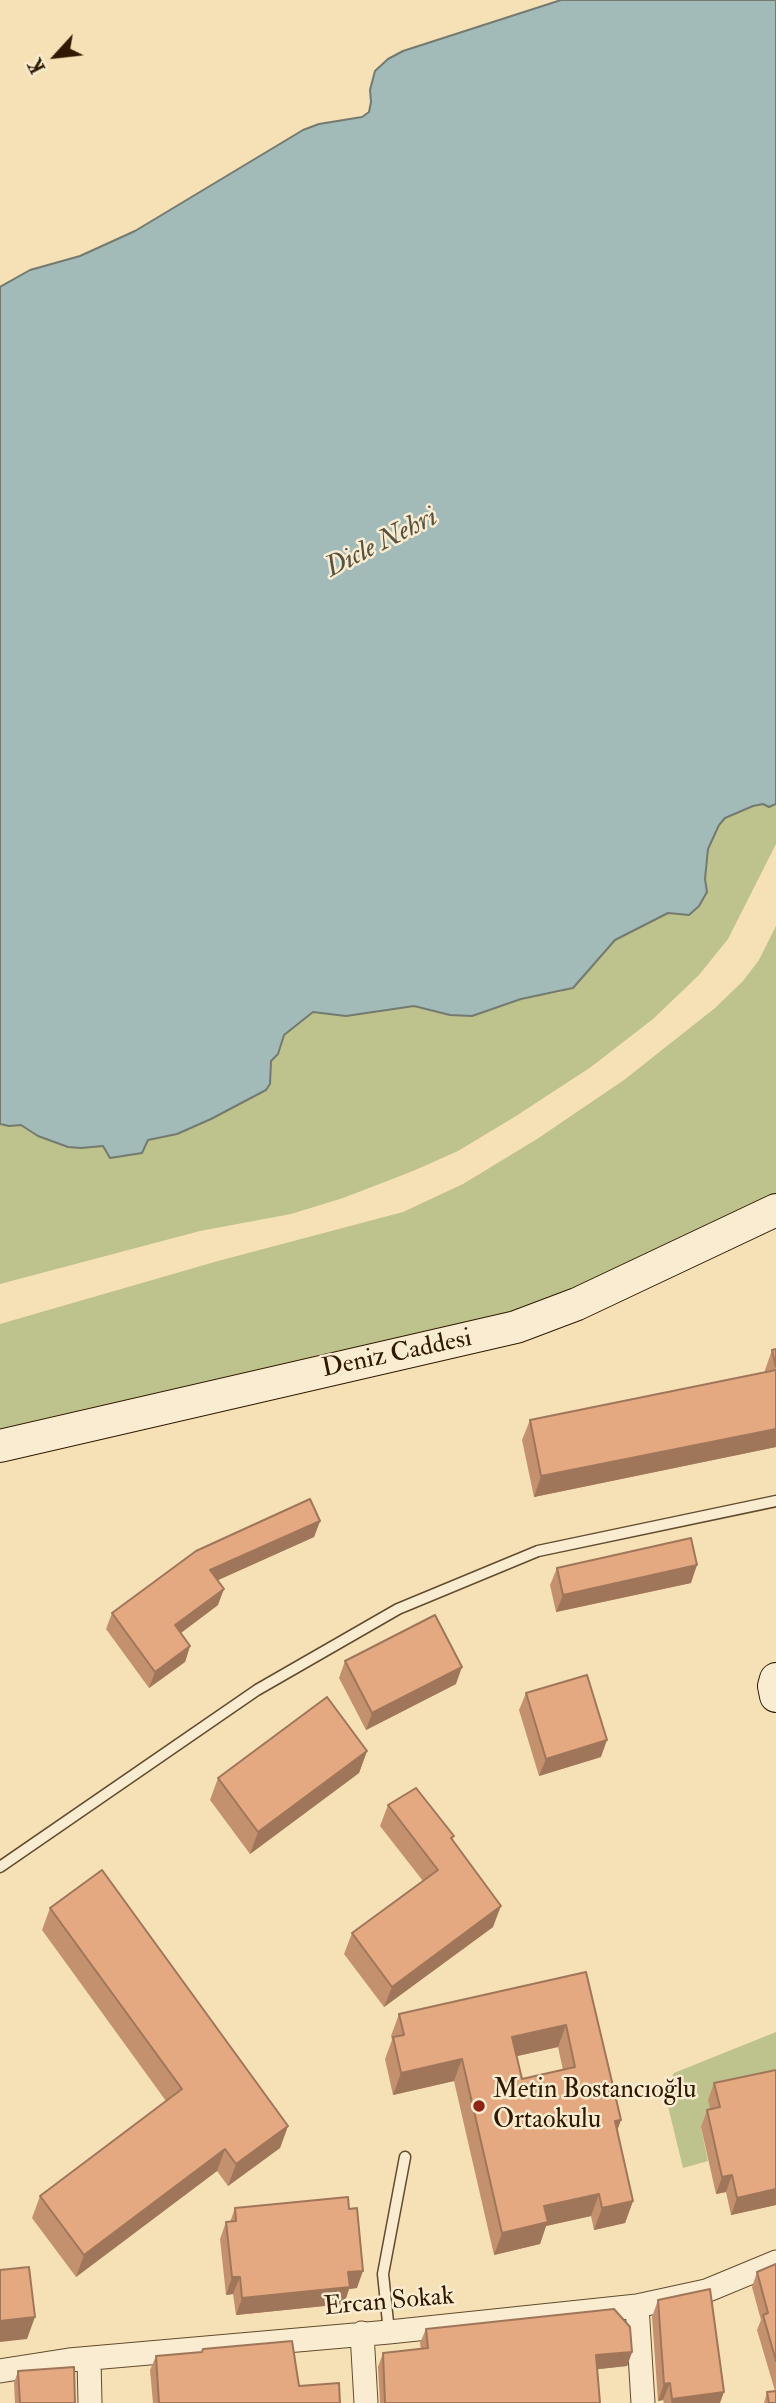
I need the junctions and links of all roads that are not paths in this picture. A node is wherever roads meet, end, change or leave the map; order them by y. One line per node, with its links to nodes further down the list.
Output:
1 (776, 1210): 2 (street, Deniz Caddesi)
2 (0, 1446)
3 (776, 1501): 6 (lane)
4 (776, 1679): 5 (street)
5 (776, 1696)
6 (0, 1867)
7 (405, 2157): 10 (lane)
8 (776, 2262): 9 (street, Ercan Sokak)
9 (638, 2305): 10 (street, Ercan Sokak); 16 (street)
10 (389, 2332): 11 (street, Ercan Sokak)
11 (362, 2333): 12 (street, Ercan Sokak); 15 (street)
12 (89, 2358): 13 (street, Ercan Sokak); 14 (street)
13 (0, 2371)
14 (90, 2403)
15 (366, 2403)
16 (643, 2403)

